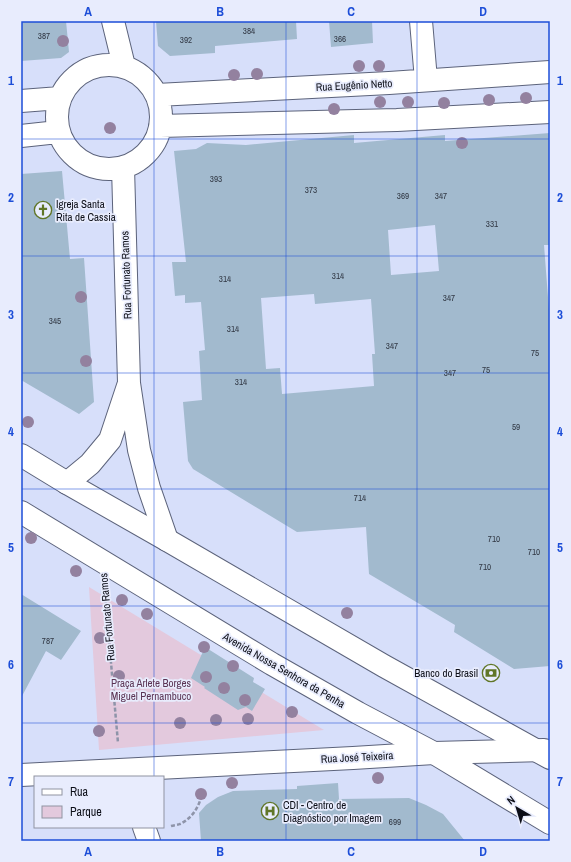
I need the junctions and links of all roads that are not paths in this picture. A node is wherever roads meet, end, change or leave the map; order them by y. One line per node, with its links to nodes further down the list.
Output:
1 (113, 21): 3 (street)
2 (421, 21): 5 (street)
3 (124, 66): 6 (street); 7 (street)
4 (550, 72): 5 (street, Rua Eugênio Netto)
5 (426, 80): 6 (street, Rua Eugênio Netto)
6 (157, 95): 10 (street)
7 (60, 98): 8 (street); 11 (street)
8 (21, 101)
9 (550, 112): 10 (street)
10 (160, 126): 13 (street)
11 (58, 132): 12 (street); 13 (street)
12 (21, 136)
13 (123, 168): 14 (street, Rua Fortunato Ramos)
14 (128, 383): 16 (street, Rua Fortunato Ramos); 18 (street, Rua Fortunato Ramos)
15 (21, 456): 16 (street)
16 (67, 483): 18 (street)
17 (21, 512): 19 (street, Avenida Nossa Senhora da Penha)
18 (167, 540): 20 (street)
19 (434, 753): 20 (street, Rua José Teixeira); 23 (street, Rua José Teixeira); 24 (street, Avenida Nossa Senhora da Penha)
20 (546, 753)
21 (21, 774): 22 (street)
22 (122, 774): 23 (street)
23 (164, 775)
24 (550, 823)

